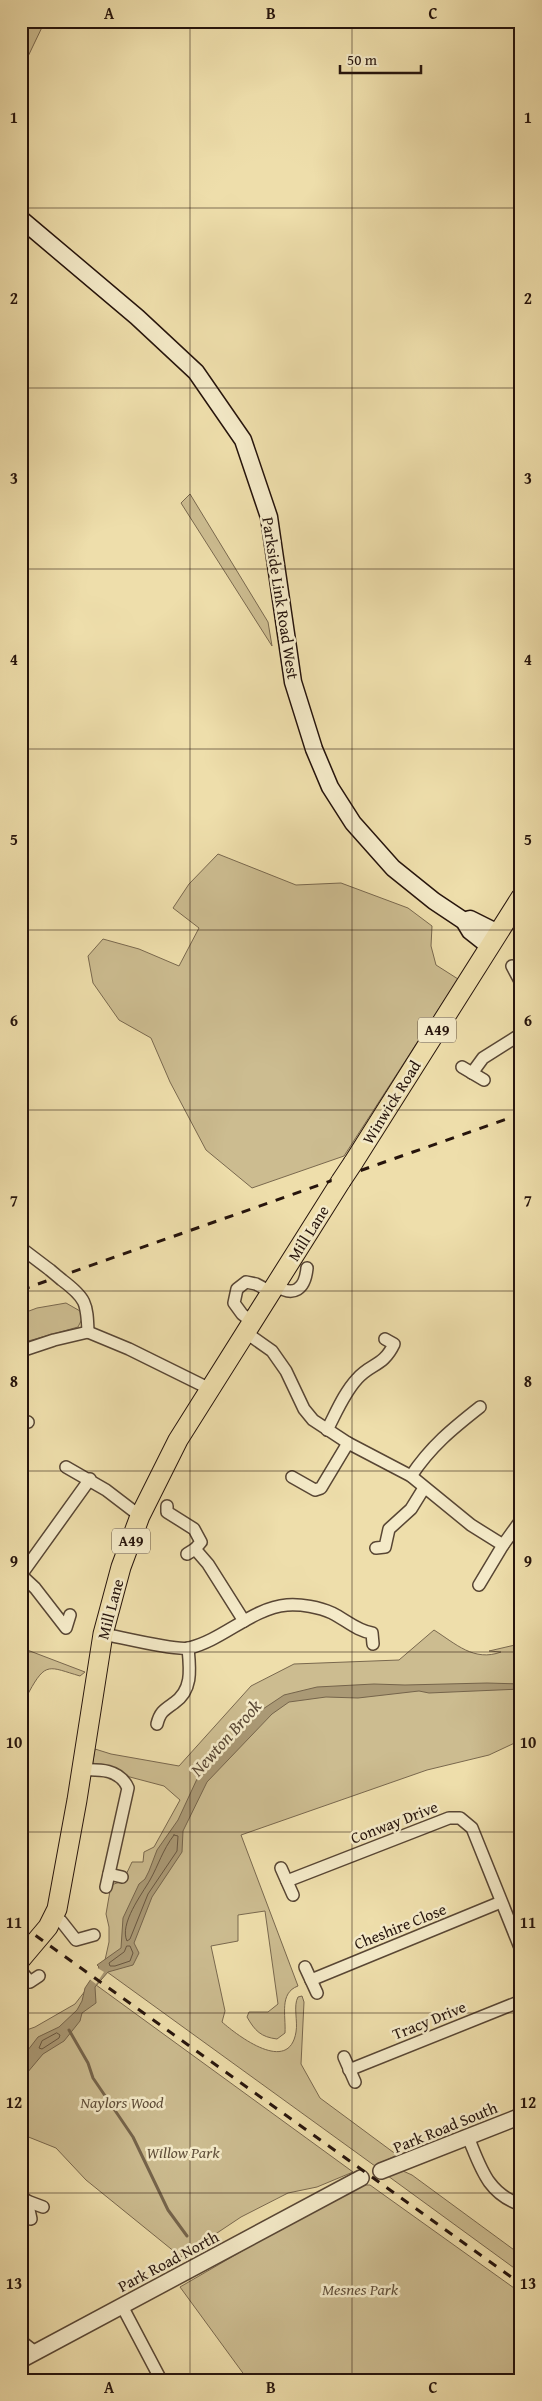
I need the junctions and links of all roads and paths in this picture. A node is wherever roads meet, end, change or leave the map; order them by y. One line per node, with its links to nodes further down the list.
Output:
1 (21, 219): 3 (main road, Parkside Link Road West)
2 (521, 897): 3 (main road, Winwick Road / A49)
3 (494, 940): 8 (main road, Winwick Road / A49, bridge)
4 (512, 966): 5 (street)
5 (521, 982)
6 (521, 1034): 7 (street)
7 (484, 1080)
8 (341, 1181): 11 (main road, Mill Lane / A49)
9 (21, 1248): 13 (street, bridge)
10 (307, 1268): 11 (street, Mill Lane)
11 (273, 1288): 12 (main road, Mill Lane / A49); 12 (street)
12 (249, 1327): 16 (main road, Mill Lane / A49); 18 (street)
13 (88, 1332): 15 (street); 16 (street)
14 (393, 1342): 18 (street)
15 (21, 1351)
16 (210, 1389): 26 (main road, Mill Lane / A49)
17 (481, 1407): 21 (street)
18 (327, 1430): 19 (street)
19 (348, 1443): 21 (street); 22 (street)
20 (66, 1467): 23 (street)
21 (412, 1476): 24 (street)
22 (292, 1477)
23 (90, 1479): 26 (street); 30 (street)
24 (424, 1488): 28 (street); 29 (street)
25 (167, 1506): 33 (street)
26 (140, 1516): 35 (main road, Mill Lane / A49)
27 (521, 1520): 28 (street)
28 (503, 1545): 31 (street)
29 (384, 1548)
30 (21, 1575): 32 (street)
31 (479, 1585)
32 (70, 1614)
33 (244, 1621): 34 (street); 36 (street)
34 (373, 1633)
35 (103, 1634): 36 (street); 38 (main road, Mill Lane / A49)
36 (188, 1648): 37 (street)
37 (156, 1714)
38 (81, 1770): 40 (street); 46 (main road, Mill Lane / A49)
39 (281, 1868): 42 (street)
40 (109, 1874): 41 (street); 43 (street)
41 (122, 1877)
42 (287, 1881): 44 (street); 45 (street, Conway Drive)
43 (106, 1887)
44 (293, 1895)
45 (502, 1902): 50 (street, Conway Drive); 54 (street, Cheshire Close)
46 (54, 1916): 48 (street); 51 (main road, Mill Lane / A49)
47 (94, 1936): 48 (street)
48 (72, 1938): 49 (street)
49 (69, 1950)
50 (521, 1950)
51 (21, 1959)
52 (305, 1967): 54 (street)
53 (21, 1971): 55 (street)
54 (311, 1980): 56 (street)
55 (30, 1982)
56 (316, 1993)
57 (521, 2001): 59 (street, Tracy Drive)
58 (344, 2057): 59 (street)
59 (349, 2070): 60 (street)
60 (354, 2082)
61 (521, 2116): 62 (street, Park Road South)
62 (468, 2137): 63 (street, Park Road South); 66 (street)
63 (381, 2170)
64 (361, 2178): 69 (street, Park Road North)
65 (24, 2199): 67 (street); 68 (street)
66 (521, 2205)
67 (42, 2207)
68 (31, 2219)
69 (122, 2306): 71 (street, Park Road North); 73 (street)
70 (21, 2341): 71 (street)
71 (35, 2352): 72 (street, Park Road North)
72 (21, 2360)
73 (161, 2380)

